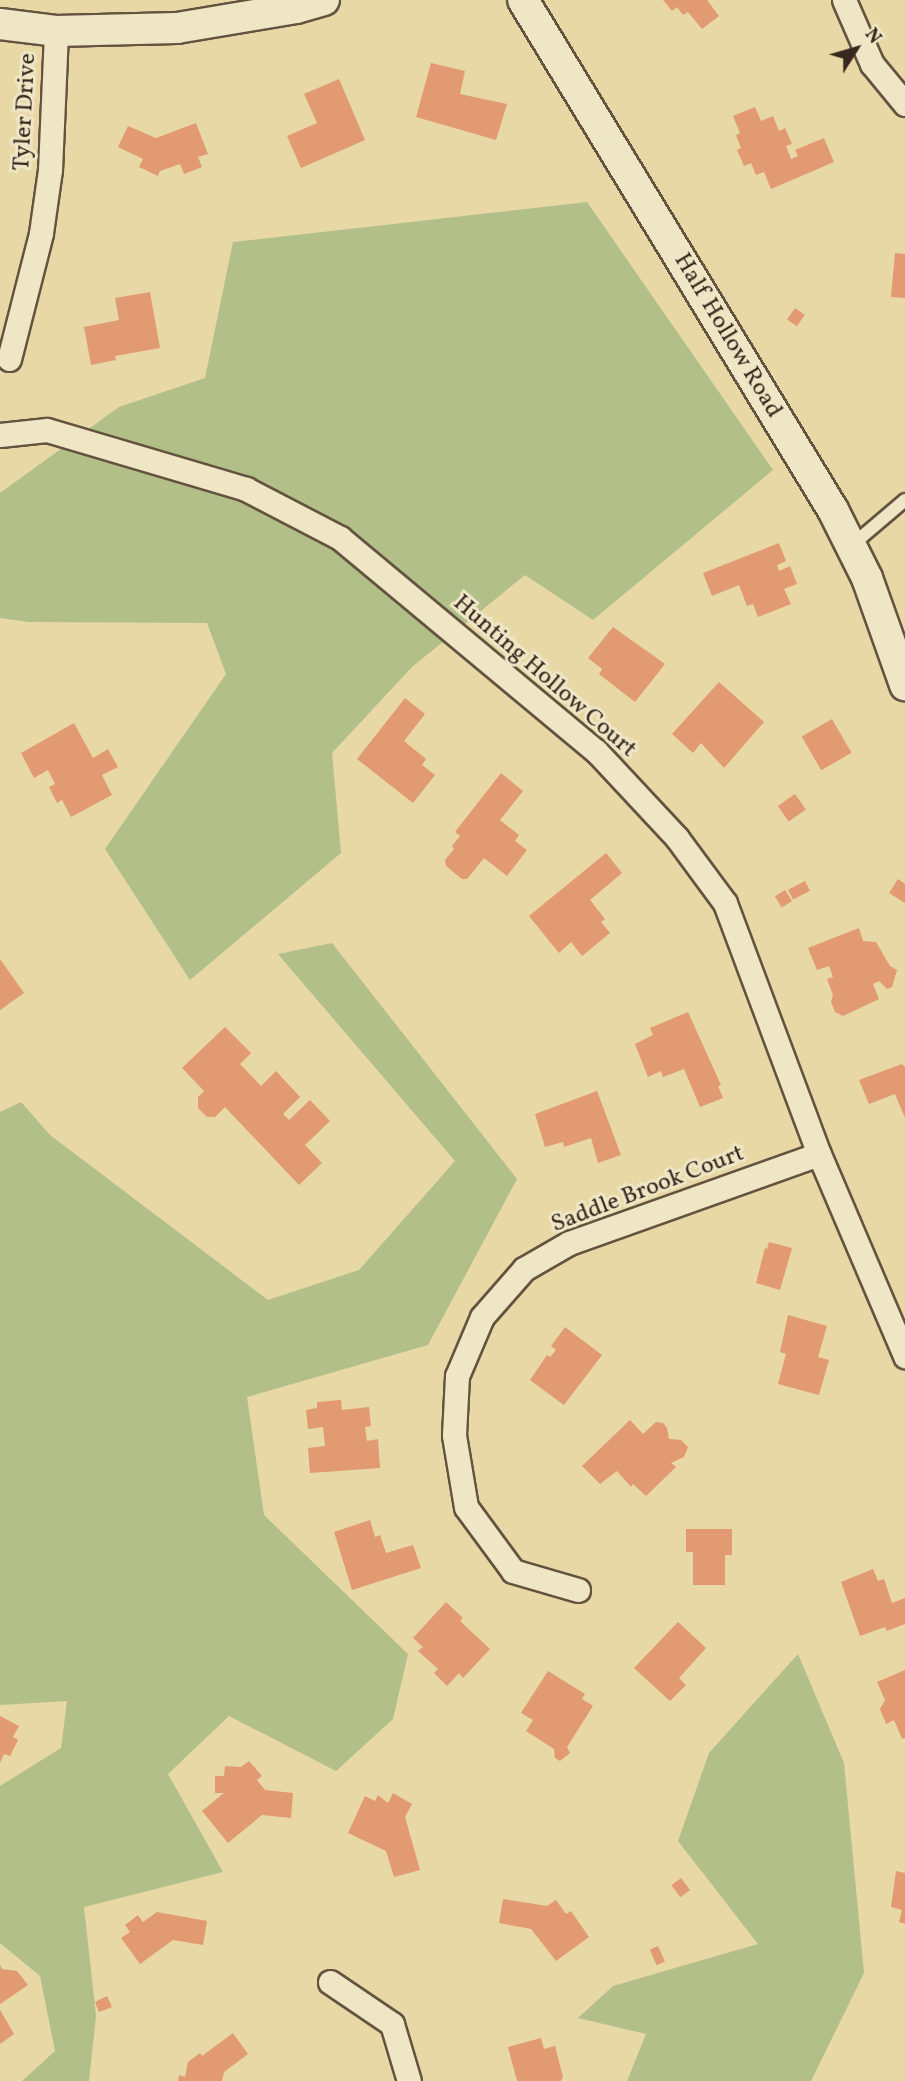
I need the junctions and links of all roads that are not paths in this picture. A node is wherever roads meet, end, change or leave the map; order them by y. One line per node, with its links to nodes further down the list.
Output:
1 (324, 0): 5 (street)
2 (523, 0): 10 (street, Half Hollow Road)
3 (845, 0): 6 (street)
4 (0, 24): 5 (street)
5 (56, 30): 7 (street, Tyler Drive)
6 (905, 104)
7 (9, 359)
8 (0, 435): 12 (street, Hunting Hollow Court)
9 (905, 500): 10 (lane)
10 (851, 546): 11 (street, Half Hollow Road)
11 (905, 685)
12 (819, 1154): 13 (street, Hunting Hollow Court); 14 (street, Saddle Brook Court)
13 (905, 1356)
14 (578, 1590)
15 (331, 1982): 16 (street)
16 (409, 2081)

